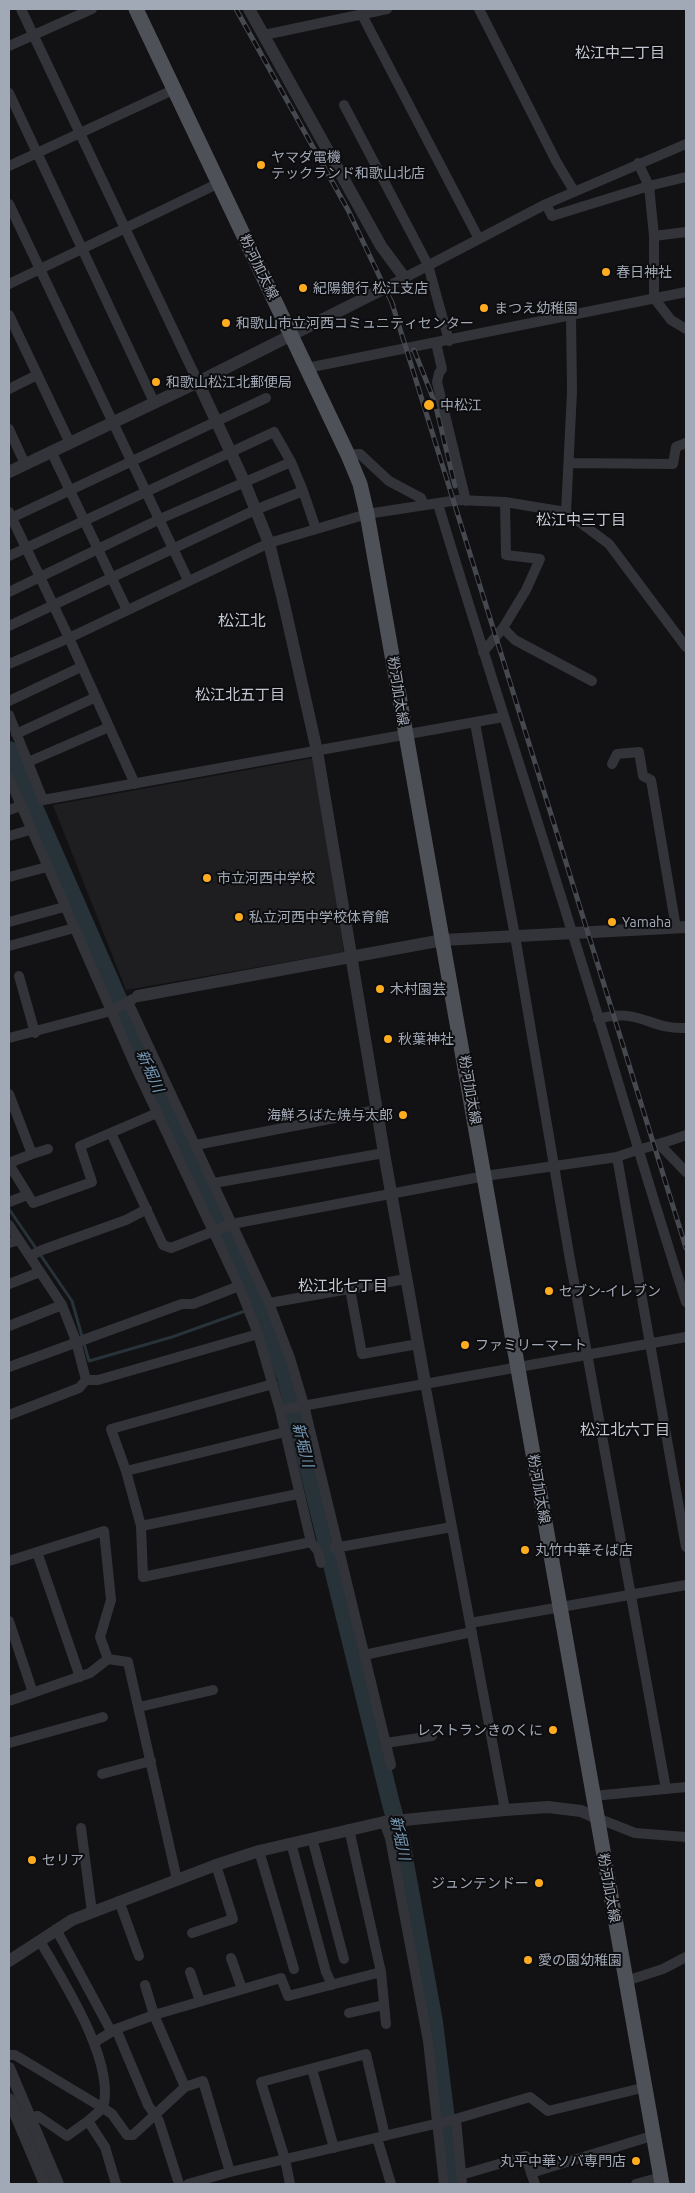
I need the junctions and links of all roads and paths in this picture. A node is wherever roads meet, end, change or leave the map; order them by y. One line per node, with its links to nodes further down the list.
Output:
1 (21, 9): 8 (street)
2 (92, 9): 8 (street)
3 (136, 9): 11 (main road, 粉河加太線)
4 (249, 9): 9 (street)
5 (387, 9): 7 (street)
6 (479, 9): 22 (street)
7 (361, 13): 9 (street); 28 (street)
8 (34, 35): 10 (street); 14 (street)
9 (264, 35): 32 (street)
10 (9, 46)
11 (174, 89): 14 (street); 20 (main road, 粉河加太線)
12 (9, 93): 16 (street)
13 (344, 105): 30 (street)
14 (80, 132): 16 (street); 25 (street)
15 (686, 144): 17 (street)
16 (36, 153): 18 (street); 29 (street)
17 (638, 164): 21 (street); 22 (street)
18 (9, 166)
19 (686, 177): 21 (street)
20 (219, 183): 25 (street); 40 (main road, 粉河加太線)
21 (648, 186): 24 (street); 27 (street)
22 (574, 191): 24 (street)
23 (9, 204): 31 (street)
24 (546, 204): 28 (street)
25 (125, 226): 29 (street); 45 (street)
26 (686, 232): 27 (street)
27 (654, 236): 36 (street)
28 (479, 239): 30 (street)
29 (82, 248): 31 (street); 48 (street)
30 (428, 265): 32 (street); 41 (street)
31 (40, 268): 33 (street); 50 (street)
32 (404, 277): 34 (street)
33 (9, 284)
34 (385, 288): 40 (street)
35 (686, 292): 36 (street)
36 (654, 298): 38 (street); 39 (street)
37 (9, 314): 44 (street)
38 (571, 315): 41 (street); 59 (street)
39 (686, 329)
40 (292, 336): 43 (main road, 粉河加太線); 45 (street)
41 (449, 341): 42 (street)
42 (436, 343): 43 (street); 66 (street)
43 (307, 368): 56 (main road, 粉河加太線)
44 (37, 375): 46 (street); 52 (street)
45 (198, 382): 48 (street); 49 (street)
46 (9, 389)
47 (266, 398): 49 (street)
48 (154, 402): 50 (street)
49 (216, 420): 55 (street); 57 (street)
50 (113, 421): 52 (street); 57 (street)
51 (9, 428): 60 (street)
52 (69, 441): 54 (street)
53 (686, 443): 59 (street)
54 (51, 451): 60 (street); 63 (street)
55 (231, 451): 58 (street); 62 (street); 64 (street)
56 (348, 455): 69 (street); 72 (main road, 粉河加太線)
57 (132, 460): 63 (street); 64 (street)
58 (291, 462): 62 (street); 65 (street)
59 (569, 463): 71 (street)
60 (25, 464): 61 (street)
61 (9, 472)
62 (244, 481): 70 (street); 74 (street)
63 (71, 490): 73 (street); 75 (street)
64 (147, 490): 74 (street); 75 (street)
65 (303, 491): 70 (street); 76 (street)
66 (466, 500): 67 (street); 68 (street)
67 (505, 502): 71 (street); 89 (street)
68 (438, 504): 69 (street); 92 (street)
69 (424, 505): 72 (street)
70 (256, 510): 77 (street); 79 (street)
71 (566, 512): 91 (street)
72 (367, 514): 76 (street); 103 (main road, 粉河加太線)
73 (10, 516): 78 (street)
74 (160, 519): 79 (street); 80 (street)
75 (85, 521): 78 (street); 80 (street)
76 (316, 529): 77 (street)
77 (268, 543): 84 (street); 104 (street)
78 (27, 548): 81 (street); 82 (street)
79 (174, 548): 83 (street); 84 (street)
80 (99, 550): 82 (street); 83 (street)
81 (9, 556)
82 (40, 577): 85 (street); 86 (street)
83 (112, 578): 86 (street); 87 (street)
84 (188, 580): 87 (street)
85 (9, 592)
86 (54, 606): 88 (street); 90 (street)
87 (127, 610): 90 (street)
88 (9, 626)
89 (503, 628): 92 (street); 95 (street)
90 (69, 638): 93 (street); 94 (street)
91 (686, 647)
92 (483, 652): 99 (street)
93 (9, 664)
94 (81, 667): 96 (street); 97 (street)
95 (592, 681)
96 (96, 697): 101 (street); 102 (street)
97 (9, 701)
98 (9, 715): 102 (street)
99 (503, 717): 100 (street); 119 (street)
100 (475, 723): 103 (street); 120 (street)
101 (110, 727): 105 (street); 108 (street)
102 (16, 734): 105 (street)
103 (405, 735): 104 (street); 121 (main road, 粉河加太線)
104 (317, 752): 108 (street); 123 (street)
105 (28, 762): 108 (street)
106 (612, 764): 118 (street)
107 (9, 778): 109 (street)
108 (135, 784)
109 (20, 806): 110 (street); 111 (street)
110 (9, 810)
111 (30, 830): 112 (street); 113 (street)
112 (9, 836)
113 (47, 867): 114 (street); 115 (street)
114 (9, 878)
115 (64, 907): 116 (street); 117 (street)
116 (9, 922)
117 (74, 928): 122 (street); 126 (street)
118 (681, 928): 119 (street)
119 (572, 932): 120 (street); 127 (street)
120 (515, 936): 121 (street); 144 (street)
121 (443, 940): 123 (street); 146 (main road, 粉河加太線)
122 (9, 946)
123 (352, 957): 125 (street); 132 (street)
124 (19, 976): 129 (street)
125 (133, 999): 126 (street); 137 (street)
126 (111, 1011): 129 (street); 133 (street)
127 (598, 1019): 128 (street); 139 (street)
128 (686, 1028)
129 (36, 1033): 130 (street)
130 (9, 1038)
131 (9, 1094): 141 (street)
132 (376, 1110): 137 (street); 140 (street)
133 (157, 1113): 134 (street); 154 (street)
134 (111, 1132): 149 (street); 151 (street)
135 (686, 1134): 136 (street)
136 (660, 1145): 139 (street); 145 (street)
137 (196, 1146): 147 (street)
138 (48, 1149): 141 (street)
139 (637, 1150): 142 (street); 162 (street)
140 (384, 1153): 147 (street); 148 (street)
141 (32, 1154): 143 (street)
142 (617, 1157): 144 (street); 170 (street)
143 (9, 1164): 149 (street)
144 (555, 1164): 146 (street); 171 (street)
145 (686, 1172)
146 (485, 1176): 148 (street); 173 (main road, 粉河加太線)
147 (214, 1183): 152 (street)
148 (391, 1194): 152 (street); 158 (street)
149 (27, 1195): 150 (street)
150 (9, 1202)
151 (147, 1209): 154 (street); 156 (street)
152 (232, 1224): 154 (street); 163 (street)
153 (9, 1225): 155 (street)
154 (214, 1230): 160 (street)
155 (14, 1242): 156 (street)
156 (30, 1256): 157 (street)
157 (40, 1272): 159 (street); 164 (street)
158 (406, 1279): 161 (street); 169 (street)
159 (9, 1284)
160 (239, 1286): 166 (street); 168 (street)
161 (350, 1289): 163 (street); 169 (street)
162 (686, 1302)
163 (269, 1303): 177 (street)
164 (62, 1305): 165 (street); 168 (street)
165 (9, 1326)
166 (258, 1334): 174 (street); 176 (street)
167 (686, 1337): 170 (street)
168 (76, 1341): 172 (street); 174 (street)
169 (418, 1344): 175 (street)
170 (650, 1344): 171 (street); 187 (street)
171 (588, 1354): 173 (street); 192 (street)
172 (9, 1367)
173 (516, 1367): 175 (street); 193 (main road, 粉河加太線)
174 (86, 1380): 179 (street)
175 (425, 1383): 177 (street); 184 (street)
176 (273, 1384): 178 (street); 181 (street)
177 (302, 1405): 178 (street); 186 (street)
178 (283, 1409): 180 (street)
179 (9, 1415)
180 (285, 1432): 181 (street); 182 (street)
181 (126, 1471): 183 (street)
182 (298, 1494): 183 (street); 185 (street)
183 (141, 1526): 185 (street)
184 (452, 1527): 186 (street); 195 (street)
185 (310, 1542): 190 (street)
186 (336, 1547): 196 (street)
187 (686, 1547)
188 (37, 1552): 189 (street); 197 (street); 198 (street)
189 (9, 1561)
190 (321, 1563)
191 (686, 1585): 192 (street)
192 (632, 1594): 193 (street); 211 (street)
193 (560, 1607): 195 (street); 212 (main road, 粉河加太線)
194 (9, 1621): 200 (street)
195 (471, 1627): 196 (street); 213 (street)
196 (364, 1655): 205 (street)
197 (108, 1659): 198 (street); 202 (street)
198 (80, 1676): 200 (street)
199 (213, 1690): 202 (street)
200 (32, 1693): 201 (street)
201 (9, 1701)
202 (139, 1708): 207 (street)
203 (103, 1717): 206 (street)
204 (432, 1736): 205 (street)
205 (386, 1743): 208 (street)
206 (9, 1744)
207 (151, 1761): 209 (street); 223 (street)
208 (391, 1765)
209 (102, 1774)
210 (686, 1787): 211 (street)
211 (666, 1789): 212 (street)
212 (593, 1796): 214 (main road, 粉河加太線)
213 (505, 1810): 214 (street); 215 (street)
214 (596, 1818): 218 (street); 237 (main road, 粉河加太線)
215 (386, 1822): 217 (street); 259 (street)
216 (82, 1828): 225 (street)
217 (349, 1829): 219 (street); 236 (street)
218 (686, 1837)
219 (312, 1838): 220 (street); 232 (street)
220 (291, 1843): 221 (street); 239 (street)
221 (259, 1851): 222 (street); 234 (street)
222 (216, 1865): 223 (street); 227 (street)
223 (177, 1880): 224 (street)
224 (120, 1902): 225 (street); 229 (street)
225 (92, 1912): 226 (street)
226 (56, 1929): 228 (street); 246 (street)
227 (192, 1932)
228 (40, 1941): 233 (street); 247 (street)
229 (139, 1956)
230 (686, 1957): 237 (street)
231 (231, 1958): 240 (street)
232 (344, 1959)
233 (9, 1961)
234 (294, 1969)
235 (190, 1972): 241 (street)
236 (381, 1972): 239 (street); 242 (street)
237 (626, 1981): 252 (main road, 粉河加太線)
238 (145, 1985): 244 (street)
239 (332, 1985): 240 (street)
240 (242, 1989): 241 (street)
241 (200, 2001): 244 (street)
242 (384, 2005): 243 (street); 245 (street)
243 (349, 2013)
244 (154, 2015): 246 (street); 251 (street)
245 (386, 2024)
246 (114, 2030): 247 (street); 255 (street)
247 (95, 2042): 254 (street)
248 (9, 2055): 254 (street)
249 (9, 2068): 256 (street)
250 (312, 2069): 261 (street); 262 (street); 263 (street)
251 (185, 2087): 255 (street); 264 (street)
252 (646, 2087): 257 (street); 260 (main road, 粉河加太線)
253 (9, 2099): 256 (street)
254 (103, 2108): 255 (street); 258 (street)
255 (155, 2114): 271 (street)
256 (24, 2118): 258 (street); 268 (street); 269 (street)
257 (454, 2120): 259 (street); 266 (street)
258 (88, 2121): 270 (street)
259 (440, 2123): 261 (street); 275 (street)
260 (654, 2135): 265 (street); 267 (main road, 粉河加太線)
261 (381, 2137): 262 (street); 274 (street)
262 (334, 2148): 263 (street)
263 (285, 2159): 264 (street); 273 (street)
264 (230, 2172): 272 (street)
265 (531, 2173): 266 (street); 276 (street)
266 (462, 2180)
267 (662, 2181): 277 (street)
268 (45, 2184)
269 (58, 2184)
270 (116, 2184)
271 (179, 2184)
272 (188, 2184)
273 (290, 2184)
274 (390, 2184)
275 (444, 2184)
276 (535, 2184)
277 (636, 2184)

